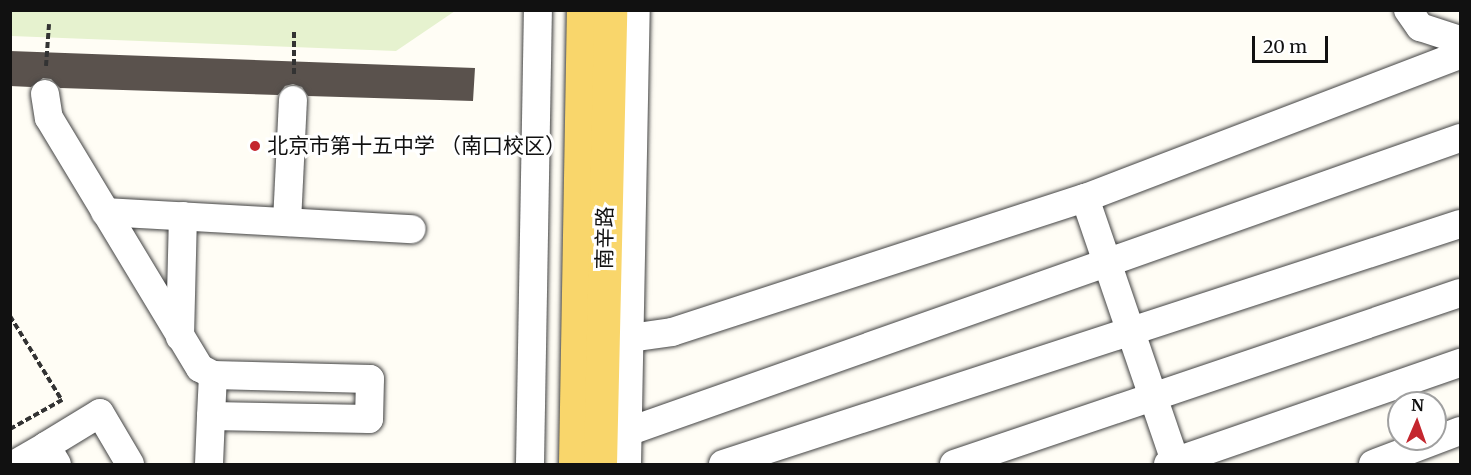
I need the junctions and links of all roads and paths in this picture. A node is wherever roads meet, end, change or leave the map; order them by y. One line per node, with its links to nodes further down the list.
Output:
1 (538, 10): 38 (street)
2 (583, 10): 39 (main road, 南辛路)
3 (610, 10): 10 (main road, 南辛路)
4 (636, 10): 10 (street)
5 (1408, 10): 8 (street)
6 (49, 24): 11 (path)
7 (294, 29): 12 (path)
8 (1461, 40)
9 (1461, 55): 14 (street)
10 (622, 59): 25 (street); 40 (main road, 南辛路)
11 (46, 80): 15 (street)
12 (293, 88): 17 (street)
13 (1461, 138): 20 (street)
14 (1085, 198): 20 (street); 25 (street)
15 (105, 212): 16 (street); 24 (street)
16 (183, 216): 17 (street); 24 (street)
17 (287, 222): 19 (street)
18 (1461, 224): 23 (street)
19 (412, 229)
20 (1107, 263): 23 (street); 31 (street)
21 (1461, 293): 28 (street)
22 (10, 316): 29 (path)
23 (1131, 332): 28 (street); 42 (street)
24 (180, 337): 27 (street)
25 (630, 338): 31 (street)
26 (1461, 363): 34 (street)
27 (213, 375): 30 (street); 30 (street)
28 (1153, 397): 34 (street); 43 (street)
29 (61, 399)
30 (211, 416): 37 (street)
31 (627, 432): 41 (street)
32 (1461, 432): 44 (street)
33 (51, 455): 35 (street); 36 (street)
34 (1173, 464)
35 (15, 465)
36 (130, 465)
37 (209, 465)
38 (530, 465)
39 (575, 465)
40 (600, 465)
41 (627, 465)
42 (723, 465)
43 (954, 465)
44 (1374, 465)

